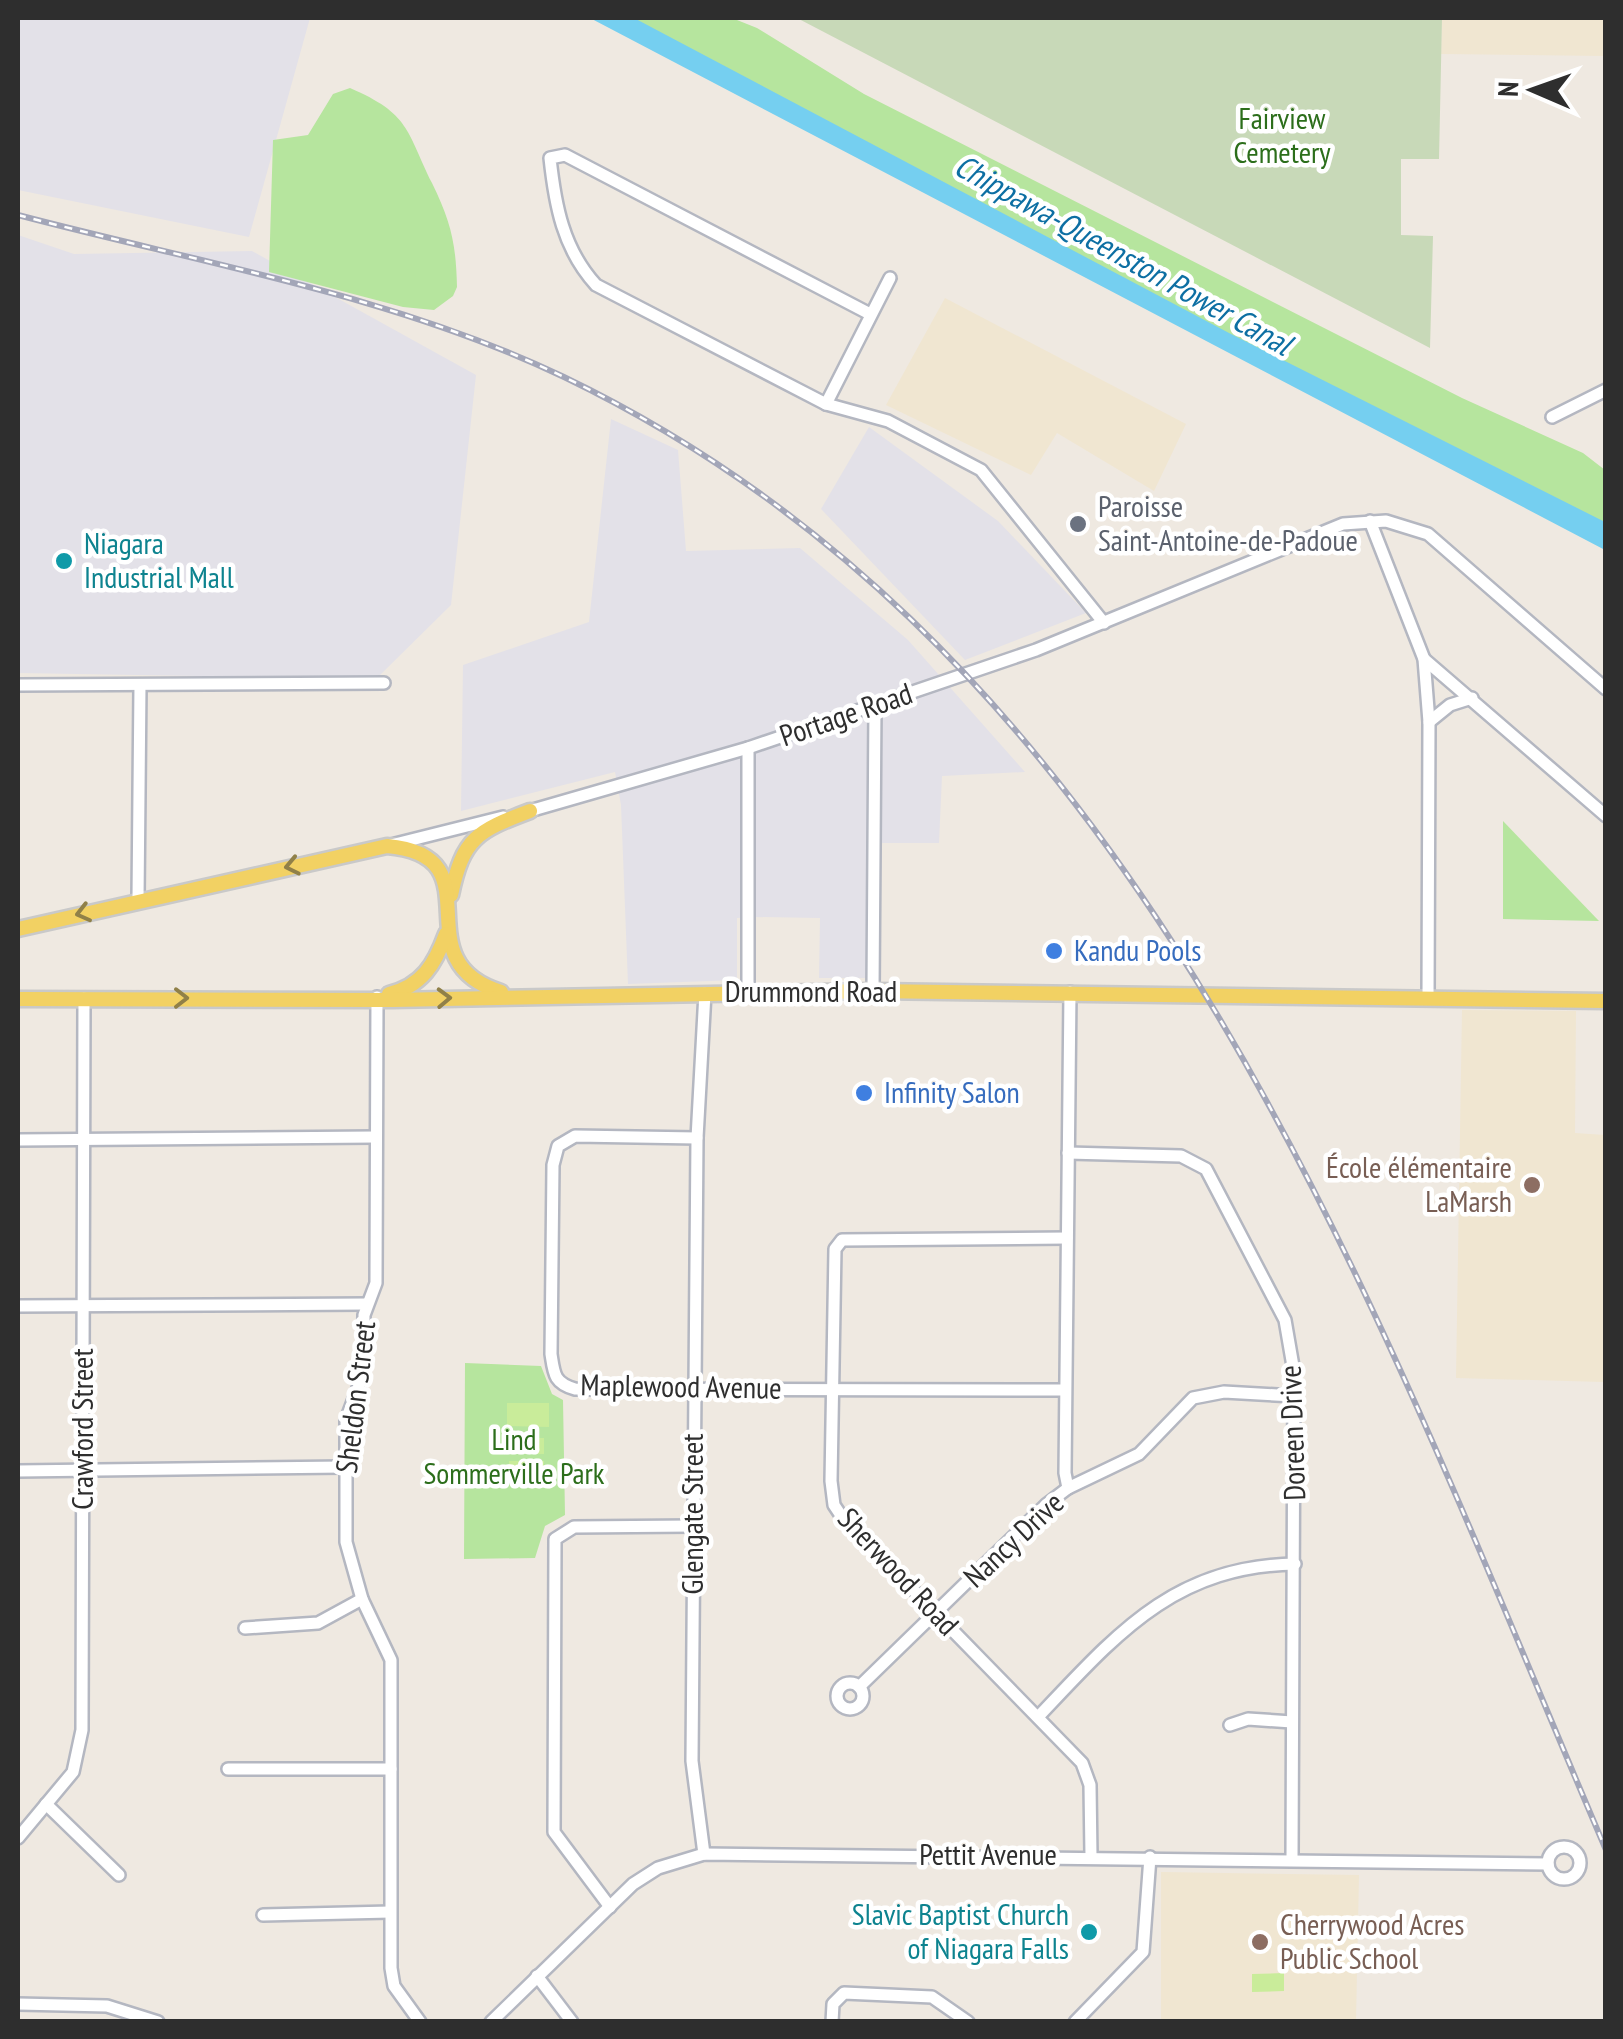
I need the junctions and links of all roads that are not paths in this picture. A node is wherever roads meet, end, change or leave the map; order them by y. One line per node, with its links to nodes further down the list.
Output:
1 (890, 278): 2 (street)
2 (870, 314): 4 (street); 4 (street)
3 (1606, 390): 5 (street)
4 (826, 404): 7 (street)
5 (1552, 417)
6 (1370, 521): 7 (street, Portage Road); 8 (street); 12 (street, Portage Road)
7 (1104, 623): 14 (street, Portage Road)
8 (1424, 659): 13 (street); 15 (street)
9 (140, 684): 10 (street); 11 (street); 20 (street)
10 (384, 684)
11 (18, 685)
12 (1606, 689)
13 (1472, 698): 15 (street); 18 (street)
14 (875, 705): 16 (street, Portage Road); 24 (street)
15 (1429, 722): 32 (street)
16 (748, 748): 17 (street, Portage Road); 27 (street)
17 (530, 810): 19 (street, Portage Road); 21 (main road)
18 (1606, 816)
19 (388, 846): 20 (main road, Portage Road, one-way to 20); 21 (main road)
20 (138, 898): 23 (main road, Portage Road, one-way to 23)
21 (449, 901): 22 (main road)
22 (448, 928): 28 (main road); 29 (main road)
23 (18, 929)
24 (873, 990): 25 (main road, Drummond Road); 27 (main road, Drummond Road)
25 (1070, 992): 32 (main road, Drummond Road); 38 (street)
26 (705, 993): 27 (main road, Drummond Road); 28 (main road, Drummond Road); 35 (street, Glengate Street)
27 (748, 993)
28 (511, 996): 29 (main road, Drummond Road, one-way to 28)
29 (377, 997): 30 (main road, Drummond Road, one-way to 29); 34 (street, Sheldon Street)
30 (84, 998): 31 (main road, Drummond Road); 36 (street, Crawford Street)
31 (18, 999)
32 (1428, 999): 33 (main road, Drummond Road)
33 (1606, 1001)
34 (375, 1137): 36 (street); 40 (street, Sheldon Street)
35 (697, 1138): 43 (street, Glengate Street); 43 (street, Maplewood Avenue)
36 (83, 1139): 37 (street); 42 (street, Crawford Street)
37 (18, 1140)
38 (1068, 1154): 39 (street); 46 (street, Doreen Drive)
39 (1067, 1238): 44 (street, Sherwood Road); 45 (street)
40 (367, 1304): 42 (street); 47 (street, Sheldon Street)
41 (18, 1306): 42 (street)
42 (84, 1306): 48 (street, Crawford Street)
43 (694, 1388): 44 (street, Maplewood Avenue); 51 (street, Glengate Street)
44 (832, 1389): 45 (street, Maplewood Avenue); 54 (street, Sherwood Road)
45 (1065, 1390): 50 (street)
46 (1294, 1396): 50 (street, Nancy Drive); 52 (street, Doreen Drive)
47 (345, 1467): 48 (street); 53 (street, Sheldon Street)
48 (82, 1470): 49 (street); 62 (street, Crawford Street)
49 (18, 1471)
50 (1068, 1488): 54 (street, Nancy Drive)
51 (692, 1526): 64 (street, Glengate Street); 70 (street)
52 (1295, 1564): 57 (street); 58 (street, Doreen Drive)
53 (362, 1599): 55 (street); 60 (street, Sheldon Street)
54 (936, 1613): 56 (street, Nancy Drive); 57 (street, Sherwood Road)
55 (246, 1628)
56 (859, 1687)
57 (1038, 1717): 65 (street, Sherwood Road)
58 (1292, 1722): 59 (street); 67 (street, Doreen Drive)
59 (1230, 1725)
60 (391, 1769): 61 (street); 71 (street, Sheldon Street)
61 (228, 1770)
62 (46, 1804): 63 (street, Crawford Street); 69 (street)
63 (18, 1838)
64 (704, 1854): 65 (street, Pettit Avenue); 70 (street, Pettit Avenue)
65 (1091, 1856): 66 (street, Pettit Avenue)
66 (1150, 1857): 67 (street, Pettit Avenue); 75 (street)
67 (1292, 1858): 68 (street, Pettit Avenue)
68 (1548, 1864)
69 (120, 1875)
70 (610, 1907): 73 (street, Pettit Avenue)
71 (390, 1912): 72 (street); 77 (street, Sheldon Street)
72 (263, 1915)
73 (536, 1976): 78 (street, Pettit Avenue); 79 (street)
74 (18, 2004): 76 (street)
75 (1075, 2021)
76 (158, 2022)
77 (420, 2022)
78 (492, 2022)
79 (572, 2022)
80 (832, 2022): 81 (street)
81 (968, 2022)

